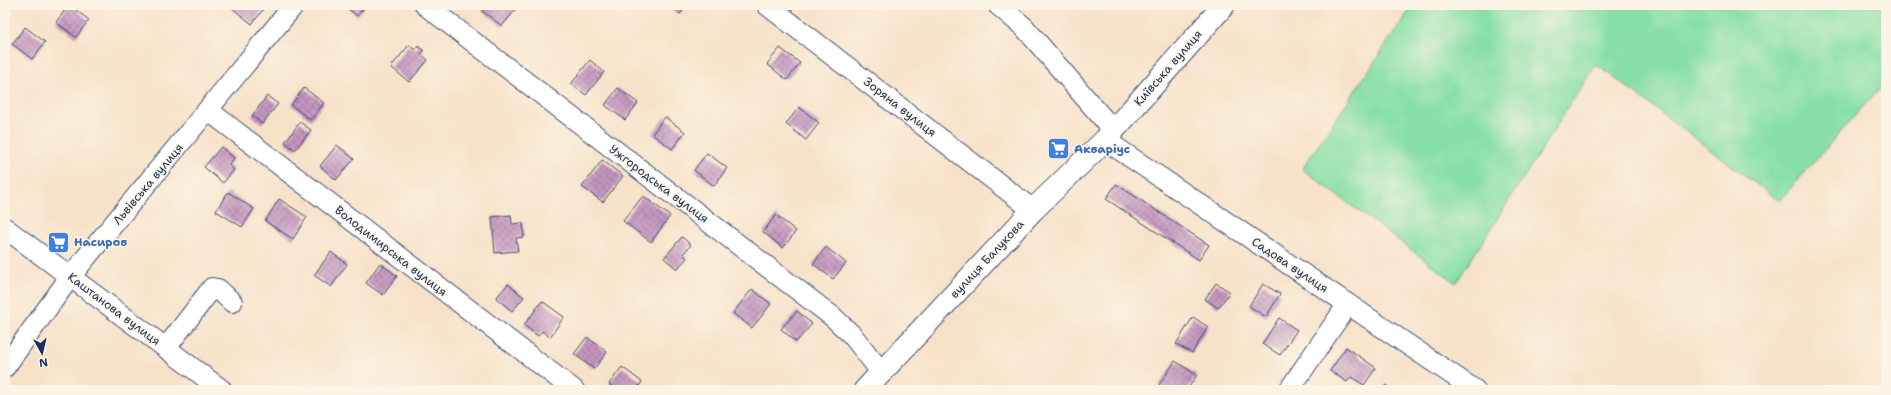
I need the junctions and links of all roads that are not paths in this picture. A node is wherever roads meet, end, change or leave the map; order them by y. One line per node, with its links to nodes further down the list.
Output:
1 (294, 5): 6 (street, Львівська вулиця)
2 (425, 5): 15 (street, Ужгородська вулиця)
3 (767, 5): 8 (street, Зоряна вулиця)
4 (998, 5): 7 (street, Садова вулиця)
5 (1224, 5): 7 (main road, Київська вулиця)
6 (209, 111): 10 (street, Львівська вулиця); 17 (street, Володимирська вулиця)
7 (1109, 135): 8 (main road, вулиця Балукова); 12 (street, Садова вулиця)
8 (1033, 210): 15 (main road, вулиця Балукова)
9 (5, 228): 10 (street, Каштанова вулиця)
10 (70, 277): 13 (street, Каштанова вулиця); 14 (street, Львівська вулиця)
11 (232, 302): 13 (street)
12 (1348, 304): 19 (street); 20 (street, Садова вулиця)
13 (166, 348): 16 (street, Каштанова вулиця)
14 (5, 367)
15 (882, 373): 18 (main road, вулиця Балукова)
16 (222, 390)
17 (574, 390)
18 (865, 390)
19 (1289, 390)
20 (1475, 390)

